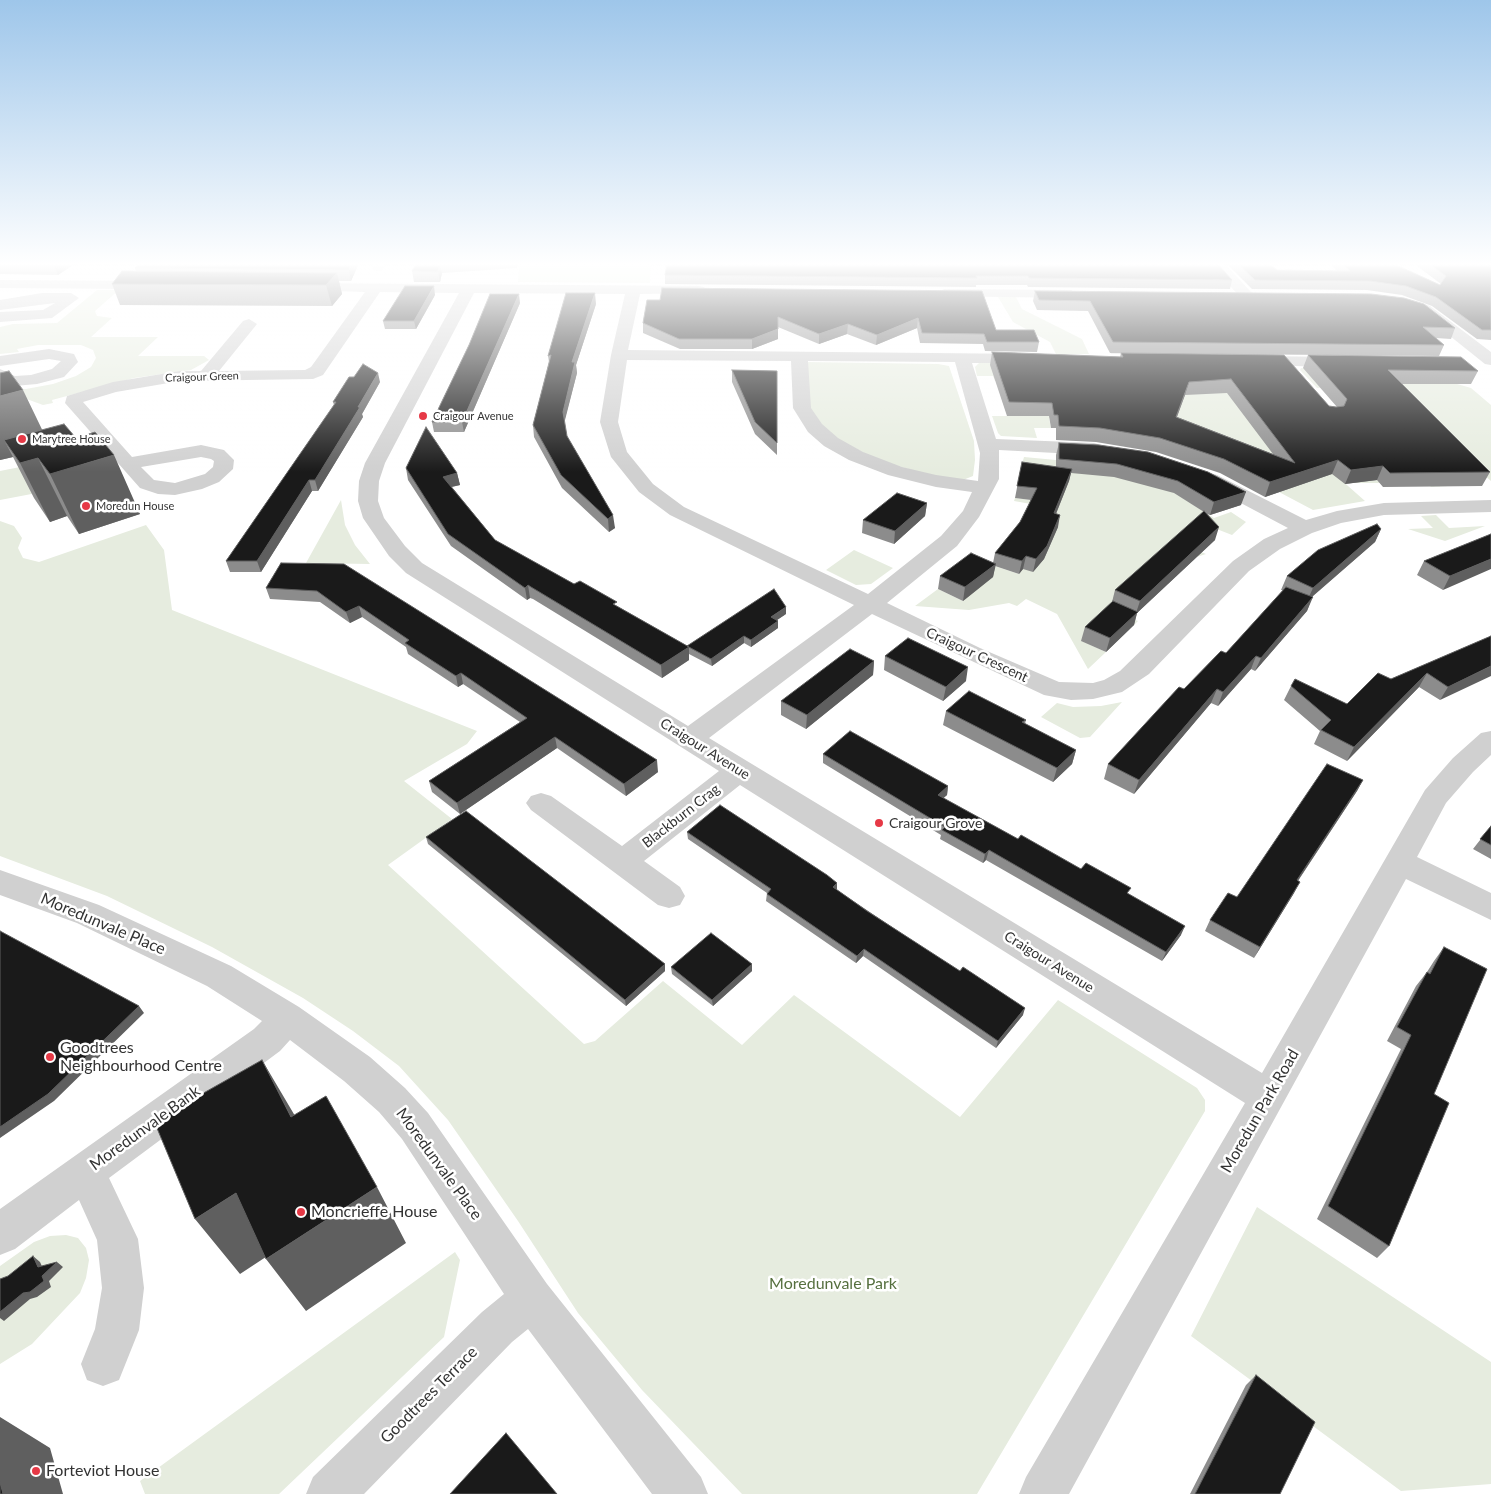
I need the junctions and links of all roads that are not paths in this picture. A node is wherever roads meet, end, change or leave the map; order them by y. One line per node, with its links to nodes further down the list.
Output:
1 (232, 333): 7 (street)
2 (242, 333): 19 (street)
3 (344, 333): 19 (street, Craigour Green)
4 (445, 333): 29 (street, Craigour Avenue)
5 (624, 333): 8 (street, Craigour Crescent)
6 (1456, 333): 16 (street)
7 (222, 335)
8 (619, 355): 9 (street); 28 (street, Craigour Crescent)
9 (799, 357): 10 (street); 25 (street)
10 (962, 358): 11 (street); 21 (street)
11 (1041, 358)
12 (0, 361): 18 (street)
13 (1234, 361): 14 (street)
14 (1285, 361): 15 (street); 20 (street)
15 (1363, 362)
16 (1491, 362): 17 (street)
17 (1467, 363)
18 (0, 374)
19 (206, 375): 23 (street, Craigour Green)
20 (1300, 379)
21 (988, 444): 22 (street); 25 (street)
22 (1112, 452)
23 (127, 464)
24 (1194, 472): 27 (street)
25 (986, 488): 28 (street)
26 (1491, 506): 27 (street, Craigour Crescent)
27 (1304, 528): 28 (street, Craigour Crescent)
28 (870, 605): 29 (street)
29 (689, 739): 31 (street, Craigour Avenue)
30 (1491, 740): 33 (street, Moredun Park Road)
31 (740, 770): 34 (street, Blackburn Crag); 39 (street, Craigour Avenue)
32 (541, 803): 34 (street)
33 (1398, 861): 37 (street); 39 (street, Moredun Park Road)
34 (622, 862): 36 (street)
35 (0, 882): 38 (street, Moredunvale Place)
36 (669, 896)
37 (1491, 907)
38 (287, 1018): 40 (street, Moredunvale Bank); 42 (street, Moredunvale Place)
39 (1268, 1097): 46 (street, Moredun Park Road)
40 (86, 1171): 41 (street, Moredunvale Bank); 43 (street)
41 (0, 1234)
42 (532, 1299): 44 (street, Goodtrees Terrace); 45 (street, Moredunvale Place)
43 (103, 1364)
44 (330, 1494)
45 (684, 1494)
46 (1043, 1494)

